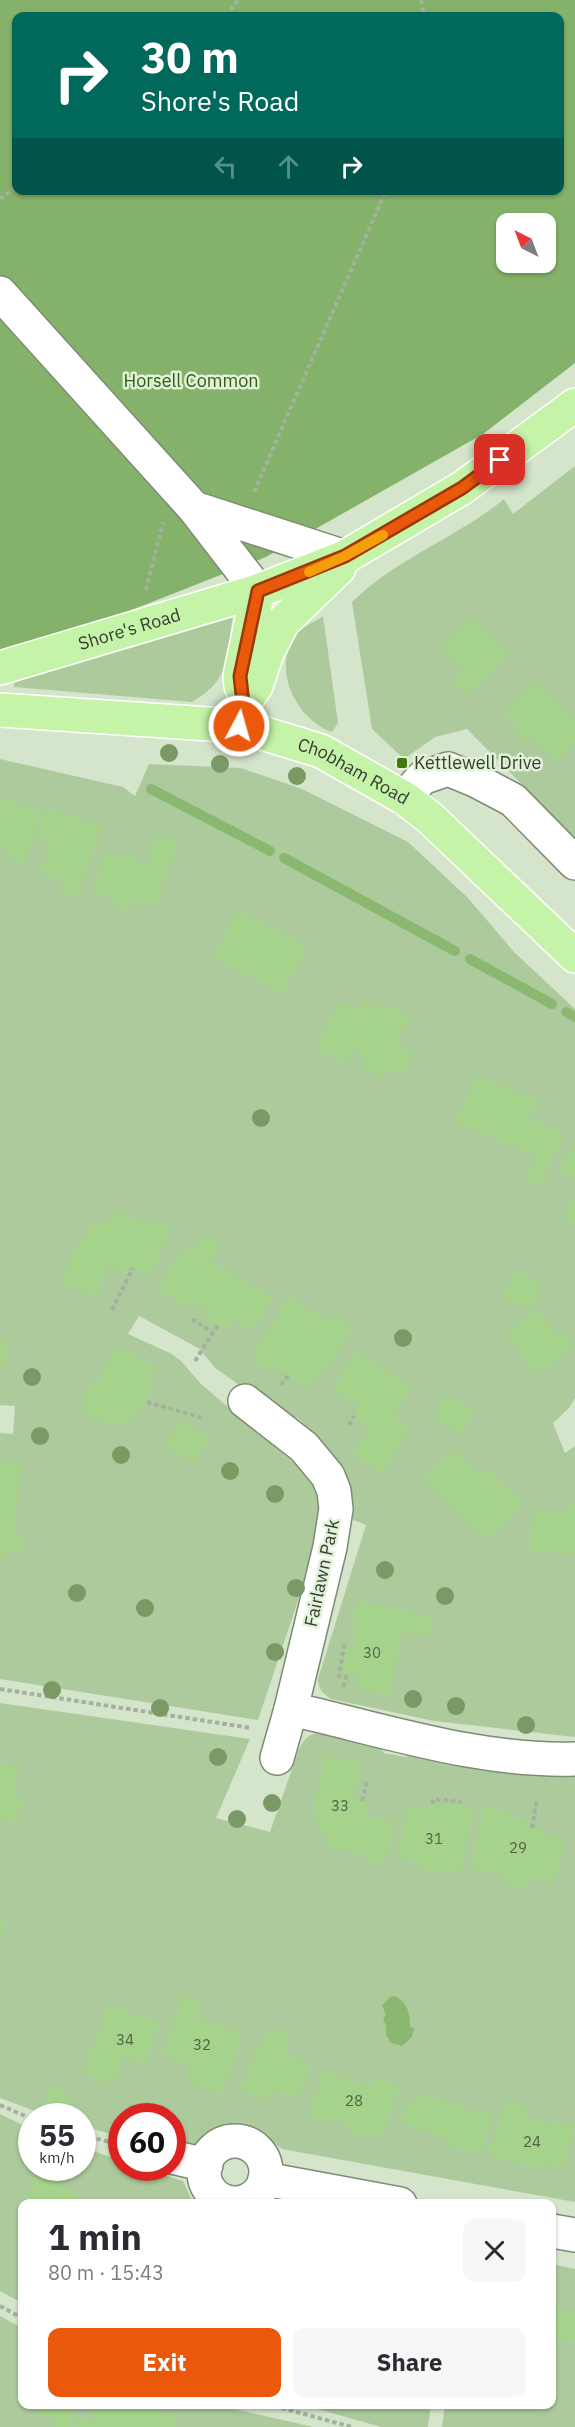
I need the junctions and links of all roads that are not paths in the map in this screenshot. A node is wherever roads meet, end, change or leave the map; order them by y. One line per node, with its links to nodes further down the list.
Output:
1 (0, 293): 3 (street)
2 (575, 405): 4 (main road, Shore's Road)
3 (194, 508): 4 (street); 5 (street)
4 (345, 556): 5 (main road, Shore's Road); 8 (main road, Shore's Road)
5 (258, 591): 6 (main road, Shore's Road); 8 (main road)
6 (0, 668)
7 (0, 710): 8 (main road, Chobham Road)
8 (241, 715): 9 (main road, Chobham Road)
9 (404, 798): 10 (street); 11 (main road, Chobham Road)
10 (575, 863)
11 (575, 956)
12 (245, 1401): 13 (street, Fairlawn Park)
13 (575, 1759)
14 (186, 2160): 15 (street)
15 (206, 2165): 16 (street); 17 (street)
16 (265, 2180): 18 (street); 19 (street)
17 (221, 2199)
18 (248, 2199)
19 (372, 2199)
20 (556, 2232): 21 (street)
21 (575, 2235)

